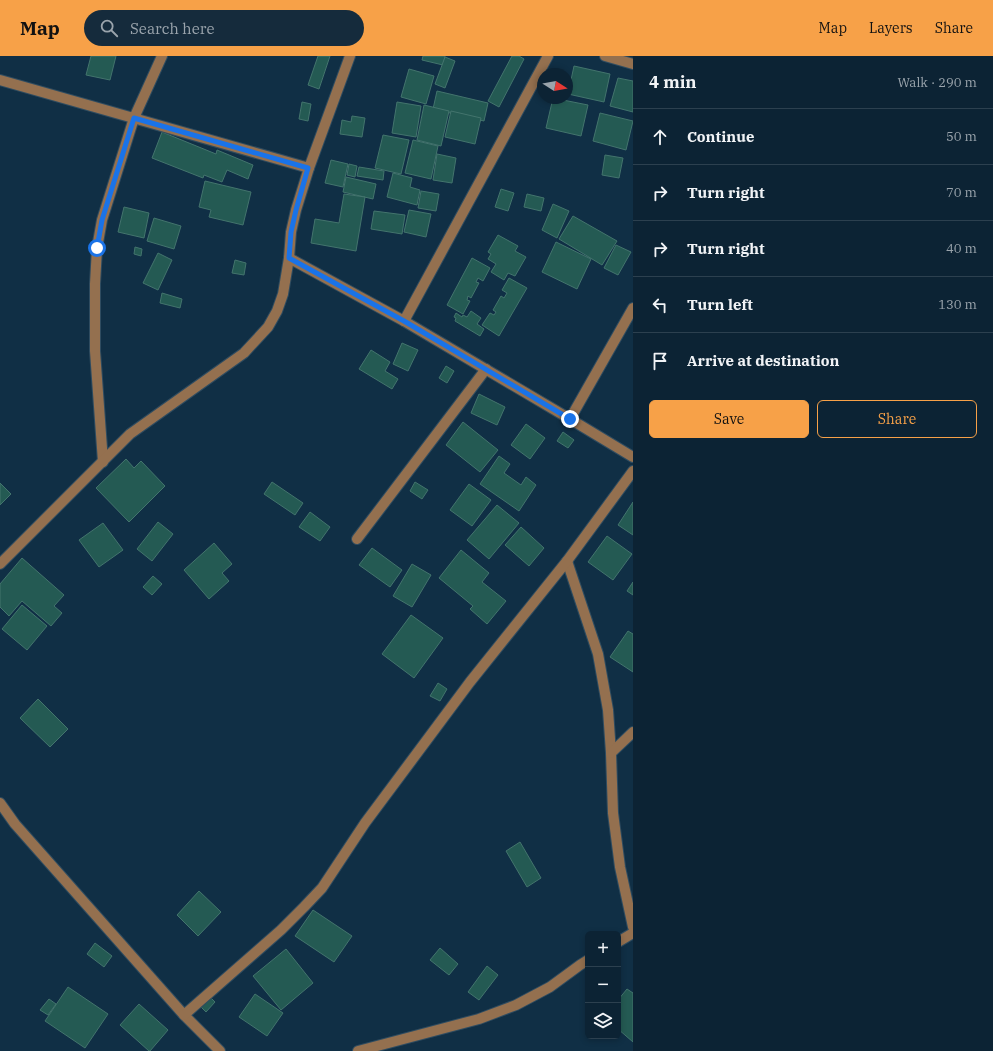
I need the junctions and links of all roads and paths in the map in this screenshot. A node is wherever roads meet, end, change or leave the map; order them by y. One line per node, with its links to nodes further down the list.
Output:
1 (162, 56): 7 (street)
2 (350, 56): 8 (street)
3 (548, 56): 11 (street)
4 (605, 56): 5 (street)
5 (633, 64)
6 (0, 80): 7 (street)
7 (134, 118): 8 (street); 15 (street)
8 (308, 168): 9 (street)
9 (289, 258): 11 (street); 15 (street)
10 (633, 308): 13 (street)
11 (404, 321): 12 (street)
12 (486, 369): 13 (street); 17 (street)
13 (570, 419): 14 (street)
14 (633, 458)
15 (103, 462): 19 (street)
16 (633, 471): 18 (street)
17 (357, 539)
18 (567, 561): 21 (street); 27 (street)
19 (0, 564)
20 (633, 732): 21 (street)
21 (611, 753): 23 (street)
22 (0, 803): 27 (street)
23 (633, 927)
24 (633, 933): 25 (street)
25 (621, 940)
26 (585, 962): 29 (street)
27 (184, 1015): 28 (street)
28 (220, 1051)
29 (358, 1051)

